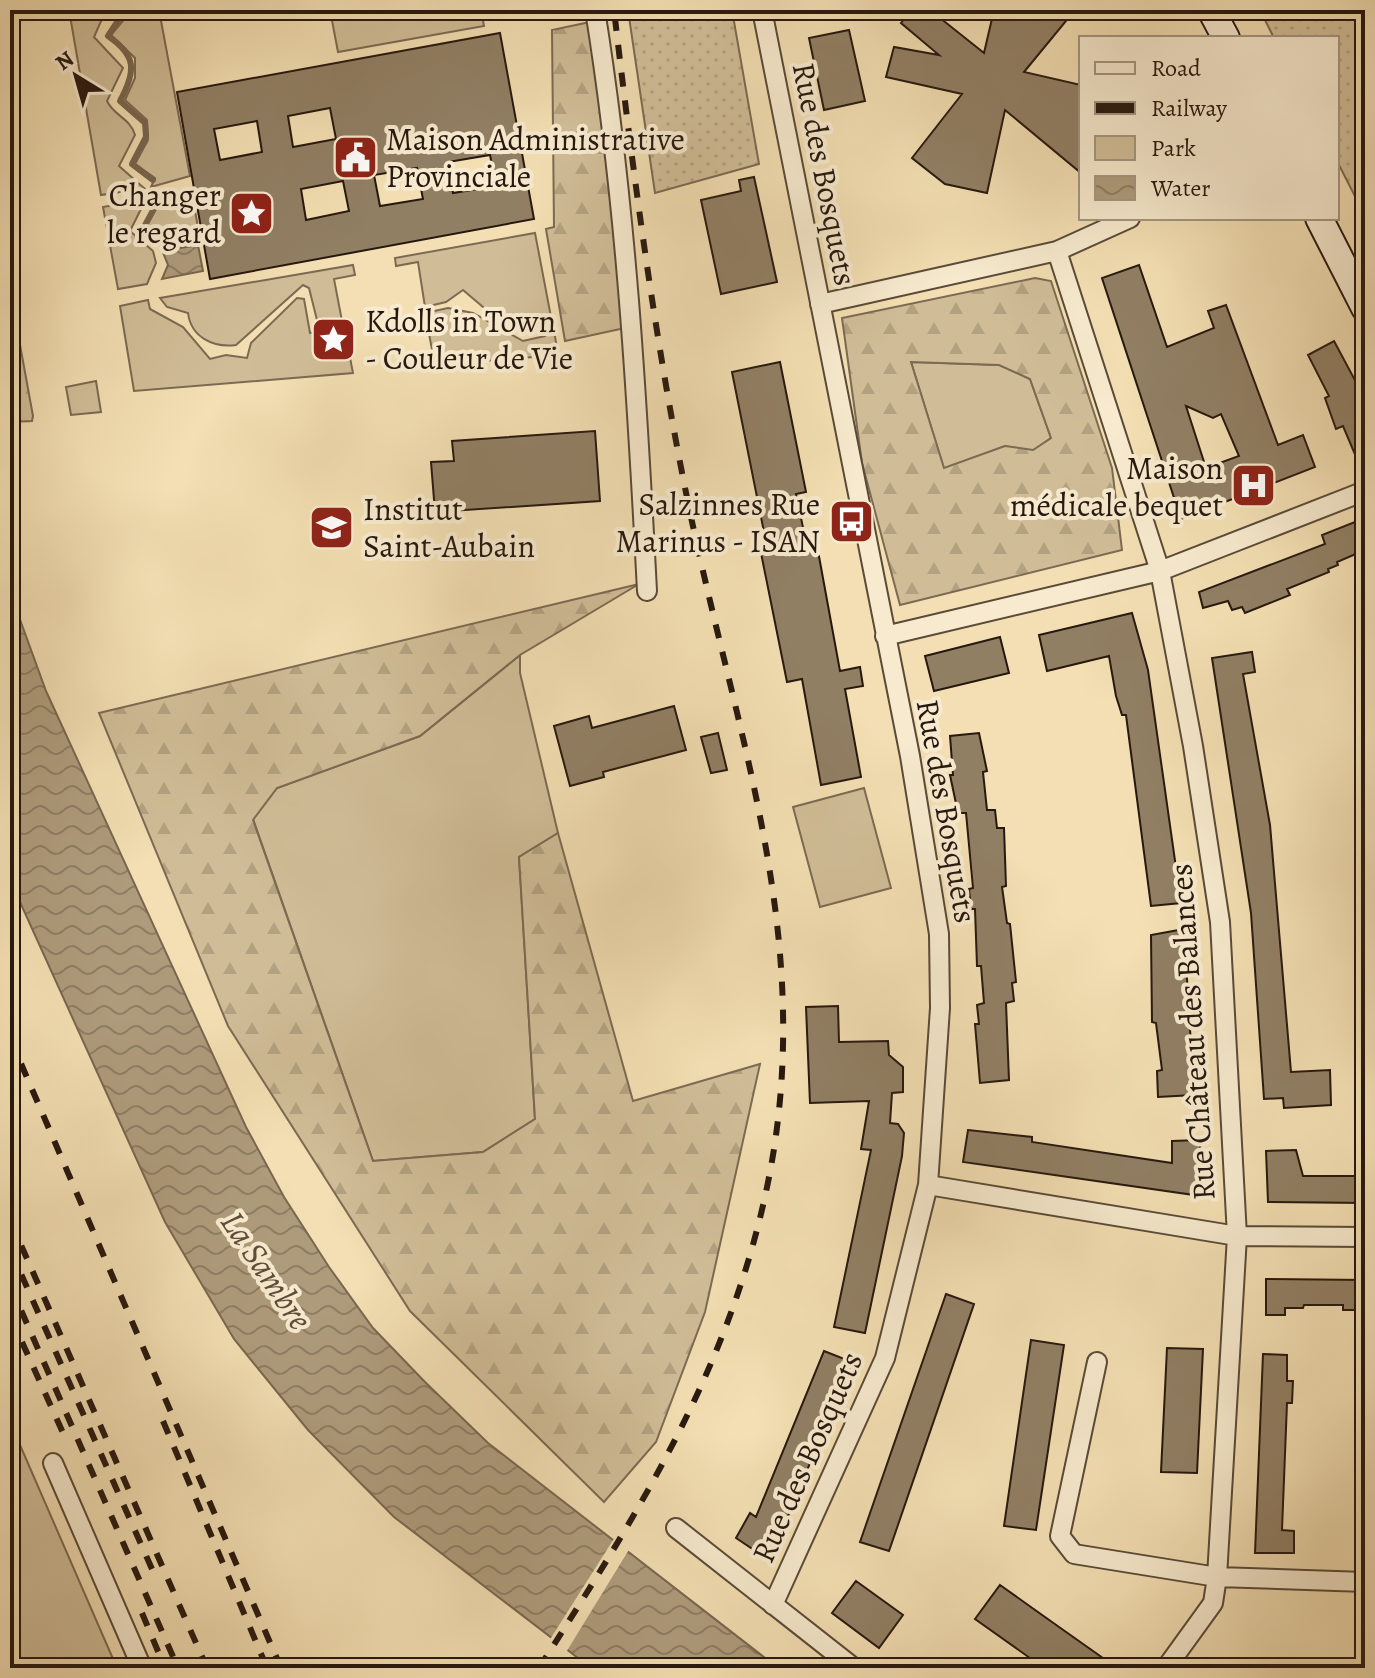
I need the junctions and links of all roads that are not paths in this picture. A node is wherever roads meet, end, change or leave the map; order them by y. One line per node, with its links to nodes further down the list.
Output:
1 (595, 10): 12 (street)
2 (762, 10): 8 (street, Rue des Bosquets)
3 (1211, 10): 4 (main road)
4 (1225, 36)
5 (1126, 220): 7 (street)
6 (1320, 220): 9 (main road)
7 (1057, 251): 8 (street); 11 (street, Rue Château des Balances)
8 (820, 304): 13 (street, Rue des Bosquets)
9 (1365, 308)
10 (1365, 491): 11 (street)
11 (1160, 571): 13 (street); 15 (street, Rue Château des Balances)
12 (647, 591)
13 (885, 636): 14 (street, Rue des Bosquets)
14 (928, 1185): 15 (street); 22 (street, Rue des Bosquets)
15 (1237, 1236): 16 (street); 20 (street, Rue Château des Balances)
16 (1365, 1237)
17 (1097, 1362): 20 (street)
18 (53, 1463): 23 (street)
19 (676, 1528): 22 (street)
20 (1217, 1577): 21 (street); 25 (street, Rue Château des Balances)
21 (1365, 1582)
22 (773, 1605): 24 (street)
23 (142, 1668)
24 (854, 1668)
25 (1166, 1668)

